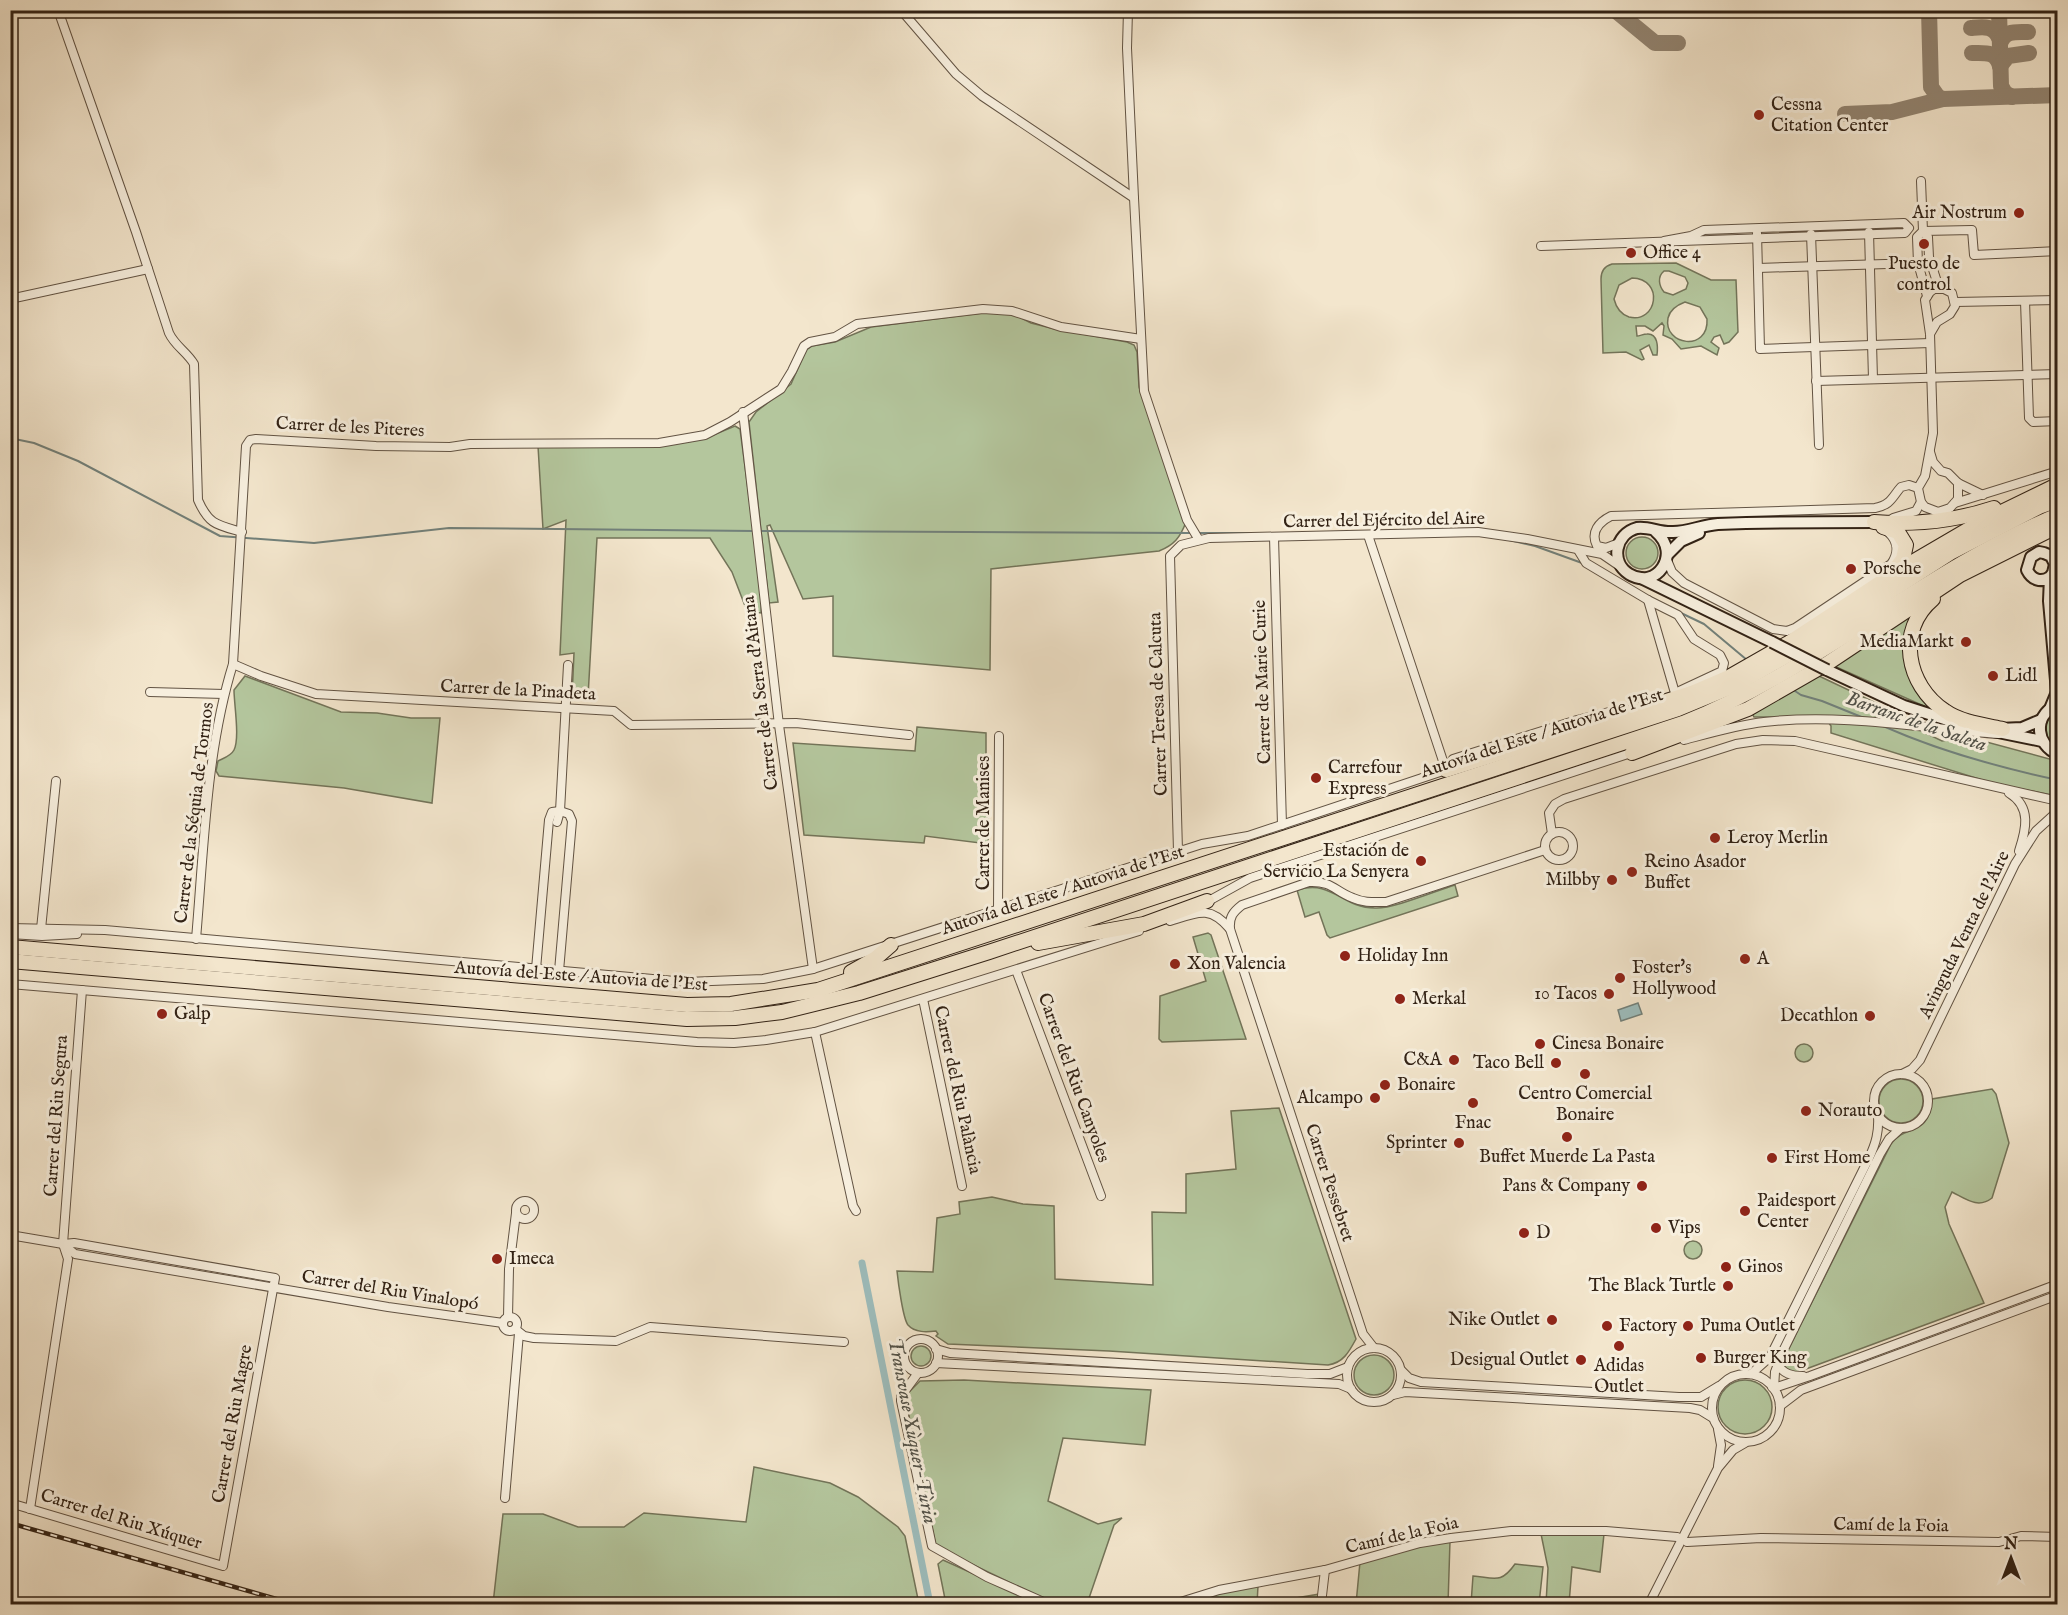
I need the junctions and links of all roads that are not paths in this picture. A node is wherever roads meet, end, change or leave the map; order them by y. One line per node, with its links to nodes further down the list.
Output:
1 (58, 10): 23 (street)
2 (900, 10): 5 (street)
3 (1128, 10): 5 (street)
4 (1921, 182): 10 (street)
5 (1134, 198): 33 (street)
6 (1869, 224): 7 (street); 11 (street); 11 (street)
7 (1811, 226): 8 (street); 12 (street)
8 (1757, 228): 9 (street); 13 (street)
9 (1704, 230): 14 (street); 15 (street)
10 (1923, 231): 17 (street); 18 (street); 19 (street)
11 (1869, 234): 12 (street); 20 (street)
12 (1811, 236): 13 (street); 21 (street)
13 (1757, 238): 14 (street); 22 (street)
14 (1705, 240): 15 (street)
15 (1664, 241): 16 (street)
16 (1541, 246)
17 (2058, 251)
18 (1929, 257): 19 (street); 24 (street)
19 (1918, 260): 20 (street); 25 (street)
20 (1870, 264): 21 (street); 35 (street)
21 (1812, 266): 22 (street); 36 (street)
22 (1758, 268): 36 (street)
23 (148, 269): 26 (street); 59 (street)
24 (1939, 288): 25 (street); 29 (street)
25 (1927, 296): 30 (street)
26 (10, 299)
27 (2058, 300): 28 (street)
28 (2025, 301): 29 (street); 38 (street)
29 (1955, 302): 31 (street)
30 (1926, 309): 31 (street); 32 (street)
31 (1942, 318): 32 (street)
32 (1930, 334): 34 (street)
33 (1141, 339): 42 (street, Carrer de les Piteres); 63 (street)
34 (1930, 343): 35 (street); 39 (street)
35 (1872, 345): 36 (street); 40 (street)
36 (1815, 347): 41 (street)
37 (2058, 374): 38 (street)
38 (2028, 375): 39 (street); 43 (street)
39 (1930, 377): 40 (street); 46 (street)
40 (1873, 379): 41 (street)
41 (1816, 381): 45 (street)
42 (743, 412): 44 (street, Carrer de les Piteres); 94 (street, Carrer de la Serra d'Aitana)
43 (2058, 421)
44 (250, 440): 59 (street, Carrer de la Séquia de Tormos)
45 (1819, 445)
46 (1930, 451): 47 (street); 49 (street)
47 (1941, 471): 49 (street); 50 (street)
48 (2058, 471): 53 (street)
49 (1925, 476): 51 (street)
50 (1958, 483): 53 (street); 55 (street)
51 (1918, 488): 54 (street); 65 (street)
52 (2057, 490): 57 (highway); 81 (highway); 82 (highway, Autovía del Este / Autovia de l'Est)
53 (1983, 495): 55 (street)
54 (1921, 502): 55 (street); 57 (street)
55 (1955, 503)
56 (2058, 515): 84 (highway)
57 (1873, 525): 60 (main road); 71 (main road); 71 (street); 81 (highway)
58 (2058, 526): 74 (highway)
59 (242, 532): 85 (street, Carrer de la Séquia de Tormos)
60 (1656, 532): 65 (main road); 71 (main road)
61 (1368, 535): 62 (street, Carrer del Ejército del Aire); 66 (street, Carrer del Ejército del Aire); 101 (street)
62 (1274, 537): 63 (street, Carrer del Ejército del Aire); 108 (street, Carrer de Marie Curie)
63 (1199, 540): 69 (street, Carrer del Ejército del Aire)
64 (2057, 546): 67 (main road)
65 (1618, 547): 68 (street); 72 (main road)
66 (1578, 550): 68 (street, Carrer del Ejército del Aire); 79 (street)
67 (2044, 553): 70 (main road); 77 (main road)
68 (1602, 554): 72 (street)
69 (1170, 556): 111 (street, Carrer Teresa de Calcuta)
70 (2056, 556): 75 (main road)
71 (1667, 557): 73 (main road)
72 (1622, 567): 76 (main road)
73 (1660, 571): 76 (main road); 78 (main road)
74 (1969, 572): 84 (highway); 95 (highway)
75 (2050, 577): 77 (main road); 80 (main road)
76 (1641, 578): 78 (main road)
77 (2037, 580): 80 (main road)
78 (1673, 593): 84 (main road, bridge)
79 (1648, 600): 87 (street); 89 (street)
80 (2049, 601): 83 (main road)
81 (1838, 611): 82 (highway)
82 (1796, 644): 87 (highway, Autovía del Este / Autovia de l'Est)
83 (2057, 662): 91 (main road)
84 (1824, 663): 87 (highway); 95 (main road)
85 (233, 664): 90 (street, Carrer de la Séquia de Tormos); 92 (street, Carrer de la Pinadeta)
86 (568, 666): 92 (street)
87 (1735, 688): 89 (street); 99 (highway); 101 (highway, Autovía del Este / Autovia de l'Est); 101 (highway); 124 (highway, Autovía del Este / Autovia de l'Est)
88 (150, 692): 90 (street)
89 (1675, 693): 101 (street)
90 (224, 694): 121 (street, Carrer de la Séquia de Tormos)
91 (2054, 707): 93 (main road)
92 (566, 710): 94 (street, Carrer de la Pinadeta); 105 (street)
93 (2041, 720): 95 (main road); 98 (main road)
94 (778, 725): 96 (street, Carrer de la Pinadeta); 127 (street, Carrer de la Serra d'Aitana)
95 (2005, 732): 98 (main road); 99 (street)
96 (909, 735)
97 (999, 736): 114 (street, Carrer de Manises)
98 (2042, 741): 100 (main road)
99 (1632, 753): 113 (street)
100 (2058, 754)
101 (1448, 777): 108 (street); 132 (highway, Autovía del Este / Autovia de l'Est)
102 (56, 781): 117 (street)
103 (2000, 789): 104 (street); 109 (street); 112 (street)
104 (2058, 801)
105 (560, 811): 107 (street); 126 (street); 129 (street)
106 (2058, 811): 112 (street, Avinguda Venta de l'Aire)
107 (557, 822)
108 (1282, 825): 111 (street)
109 (1552, 834): 110 (street); 110 (street)
110 (1545, 850): 118 (street)
111 (1178, 851): 114 (street)
112 (2015, 864): 135 (street, Avinguda Venta de l'Aire)
113 (1207, 901): 115 (street); 124 (highway)
114 (998, 910): 122 (street)
115 (1174, 920): 118 (street); 128 (street)
116 (10, 928): 117 (street)
117 (41, 929): 120 (street)
118 (1230, 929): 151 (street, Carrer Pessebret)
119 (10, 934): 120 (street)
120 (147, 935): 121 (street)
121 (196, 939): 126 (street)
122 (891, 945): 127 (street); 132 (highway)
123 (10, 948): 132 (highway, Autovía del Este / Autovia de l'Est)
124 (989, 952): 125 (highway, Autovía del Este / Autovia de l'Est)
125 (10, 961)
126 (536, 969): 129 (street)
127 (813, 969): 129 (street)
128 (1016, 970): 133 (street); 139 (street, Carrer del Riu Canyoles)
129 (559, 971)
130 (10, 984): 131 (street)
131 (81, 990): 134 (street); 145 (street, Carrer del Riu Segura)
132 (778, 997)
133 (923, 999): 134 (street); 138 (street, Carrer del Riu Palància)
134 (815, 1032): 140 (street)
135 (1902, 1074): 136 (street); 137 (street)
136 (1878, 1116): 137 (street); 161 (street)
137 (1901, 1128): 157 (street)
138 (962, 1186)
139 (1101, 1196)
140 (856, 1212)
141 (516, 1213): 142 (street); 142 (street); 143 (street)
142 (526, 1219): 143 (street)
143 (515, 1234): 149 (street)
144 (10, 1235): 145 (street, Carrer del Riu Vinalopó)
145 (63, 1244): 147 (street, Carrer del Riu Vinalopó); 174 (street, Carrer del Riu Segura)
146 (2058, 1284): 162 (street)
147 (274, 1288): 149 (street, Carrer del Riu Vinalopó); 178 (street, Carrer del Riu Magre)
148 (2058, 1295): 167 (street)
149 (506, 1320): 150 (street)
150 (517, 1331): 152 (street); 172 (street)
151 (1363, 1334): 153 (street, Carrer Pessebret); 155 (street, Carrer Pessebret)
152 (844, 1342)
153 (1374, 1348): 155 (street); 159 (street)
154 (936, 1349): 156 (street); 158 (street); 160 (street)
155 (1360, 1351): 158 (street)
156 (936, 1363): 160 (street); 165 (street)
157 (1777, 1364): 162 (street); 164 (street)
158 (1348, 1367): 165 (street)
159 (1401, 1370): 163 (street); 166 (street)
160 (918, 1373): 180 (street)
161 (1751, 1374): 163 (street); 164 (street)
162 (1810, 1376): 164 (street)
163 (1719, 1386): 168 (street)
164 (1774, 1387): 167 (street)
165 (1351, 1389): 166 (street)
166 (1392, 1395): 168 (street)
167 (1780, 1406): 170 (street)
168 (1713, 1418): 169 (street)
169 (1718, 1429): 170 (street); 171 (street)
170 (1744, 1443): 171 (street)
171 (1718, 1468): 183 (street)
172 (505, 1498)
173 (10, 1503): 174 (street, Carrer del Riu Xúquer)
174 (30, 1509): 178 (street, Carrer del Riu Xúquer)
175 (1677, 1537): 179 (street, Camí de la Foia)
176 (2058, 1537): 177 (street, Camí de la Foia)
177 (1687, 1542)
178 (223, 1566)
179 (1326, 1570): 181 (street, Camí de la Foia); 182 (street)
180 (1048, 1605)
181 (1174, 1605)
182 (1321, 1605)
183 (1649, 1605)

